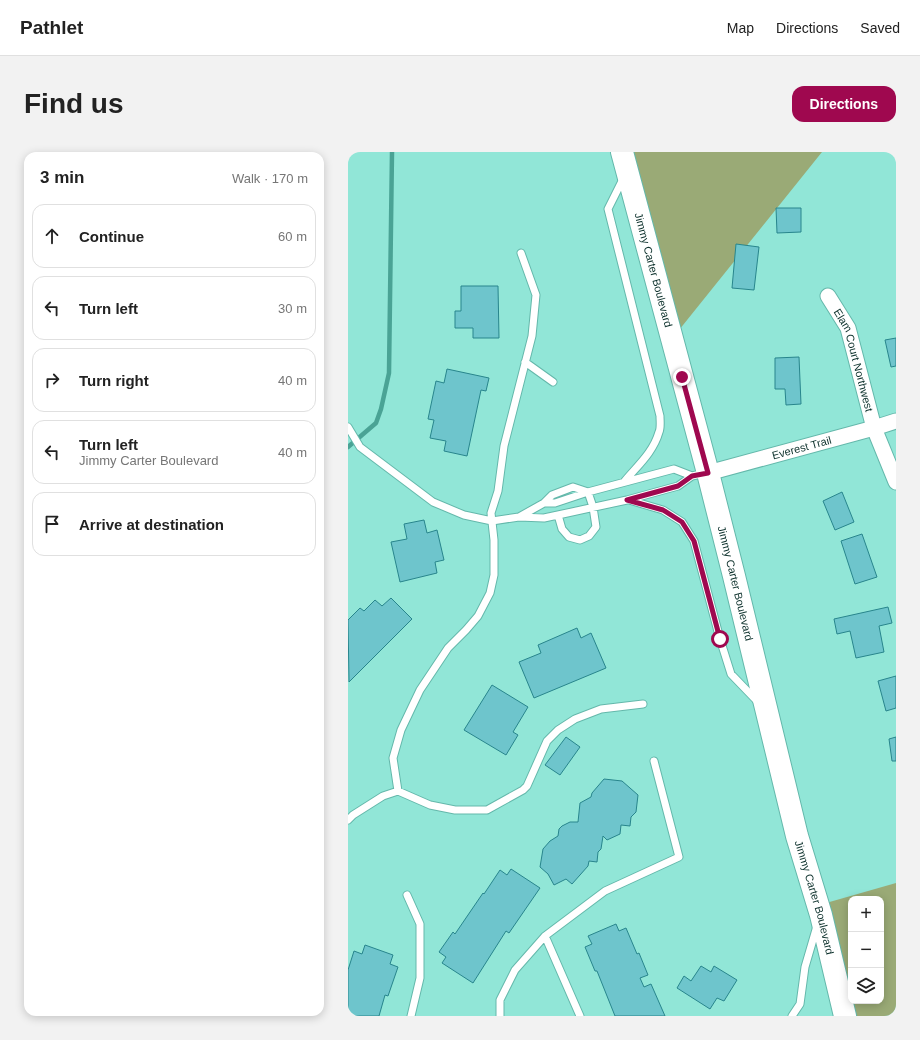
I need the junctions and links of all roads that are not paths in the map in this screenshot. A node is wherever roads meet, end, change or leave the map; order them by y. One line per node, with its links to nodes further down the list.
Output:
1 (624, 162): 9 (main road, Jimmy Carter Boulevard); 10 (lane)
2 (521, 253): 4 (lane)
3 (828, 296): 8 (street, Elam Court Northwest)
4 (525, 362): 5 (lane); 17 (lane)
5 (553, 382)
6 (896, 421): 8 (street, Everest Trail)
7 (348, 427): 17 (lane)
8 (874, 428): 9 (street, Everest Trail); 11 (street, Elam Court Northwest)
9 (700, 474): 10 (lane); 13 (lane); 19 (main road, Jimmy Carter Boulevard)
10 (624, 482): 12 (lane)
11 (896, 482)
12 (588, 492): 14 (lane); 16 (lane)
13 (627, 500): 14 (lane); 19 (lane)
14 (594, 507): 15 (lane); 15 (lane)
15 (558, 515): 16 (lane)
16 (519, 517): 17 (lane)
17 (492, 521): 21 (lane)
18 (643, 704): 21 (lane)
19 (767, 712): 24 (main road, Jimmy Carter Boulevard)
20 (654, 761): 25 (lane)
21 (398, 791): 22 (lane)
22 (348, 820)
23 (407, 895): 26 (lane)
24 (821, 914): 29 (lane); 30 (main road, Jimmy Carter Boulevard)
25 (545, 936): 27 (lane); 28 (lane)
26 (411, 1016)
27 (500, 1016)
28 (580, 1016)
29 (792, 1016)
30 (845, 1016)

